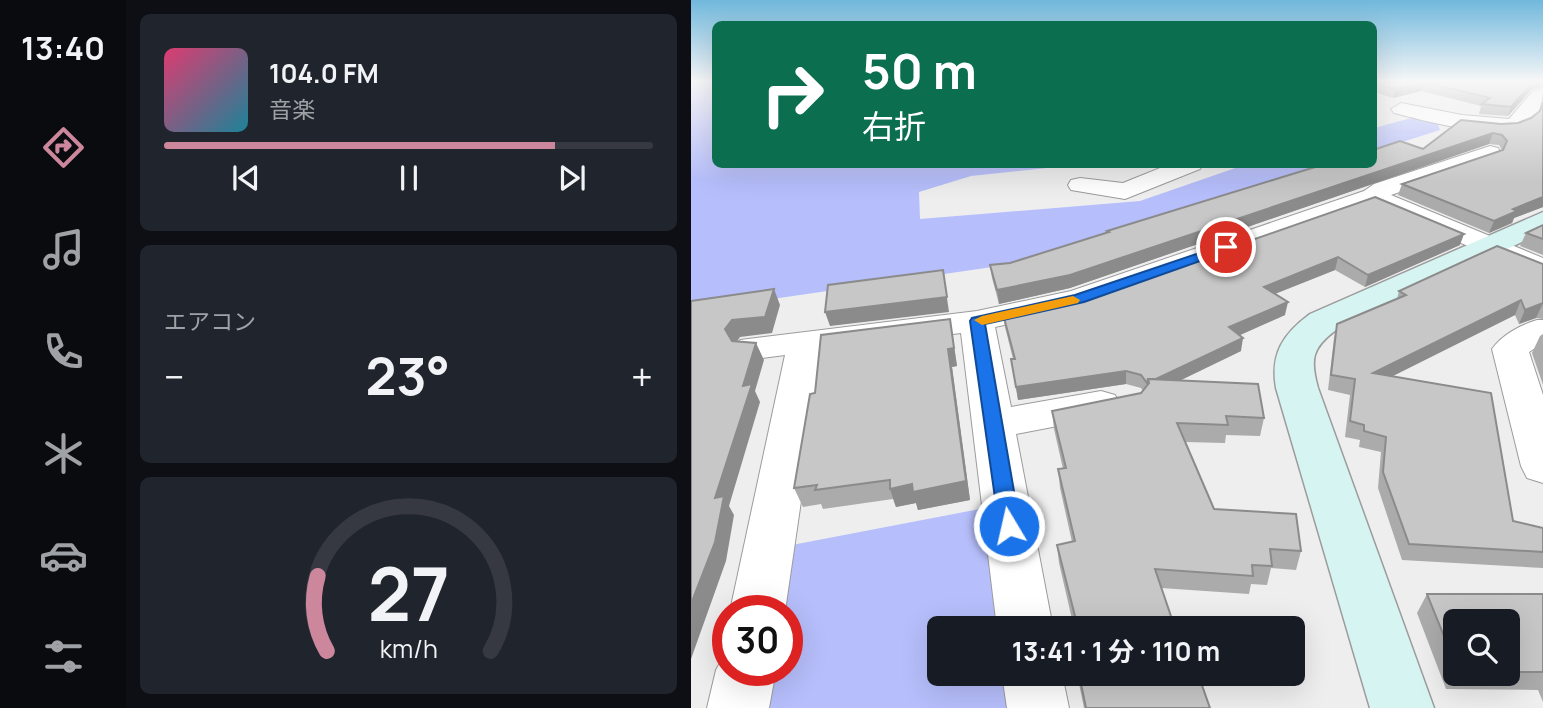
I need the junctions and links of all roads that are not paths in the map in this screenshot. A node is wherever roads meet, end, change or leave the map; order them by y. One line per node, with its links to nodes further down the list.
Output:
1 (1434, 115): 2 (street)
2 (1524, 115)
3 (1490, 153): 6 (street)
4 (1182, 168): 5 (street)
5 (1080, 185)
6 (1373, 196): 8 (street); 10 (street)
7 (1543, 221): 8 (street)
8 (1488, 246): 9 (street); 23 (street)
9 (1543, 269)
10 (977, 321): 12 (street); 15 (street)
11 (1543, 331): 16 (street)
12 (806, 343): 13 (street); 17 (street)
13 (753, 348)
14 (1126, 400): 15 (street)
15 (994, 424): 18 (street)
16 (1543, 466)
17 (760, 595)
18 (1023, 616)
19 (742, 686): 21 (street)
20 (1034, 686): 22 (street)
21 (738, 708)
22 (1037, 708)
23 (1402, 708)

